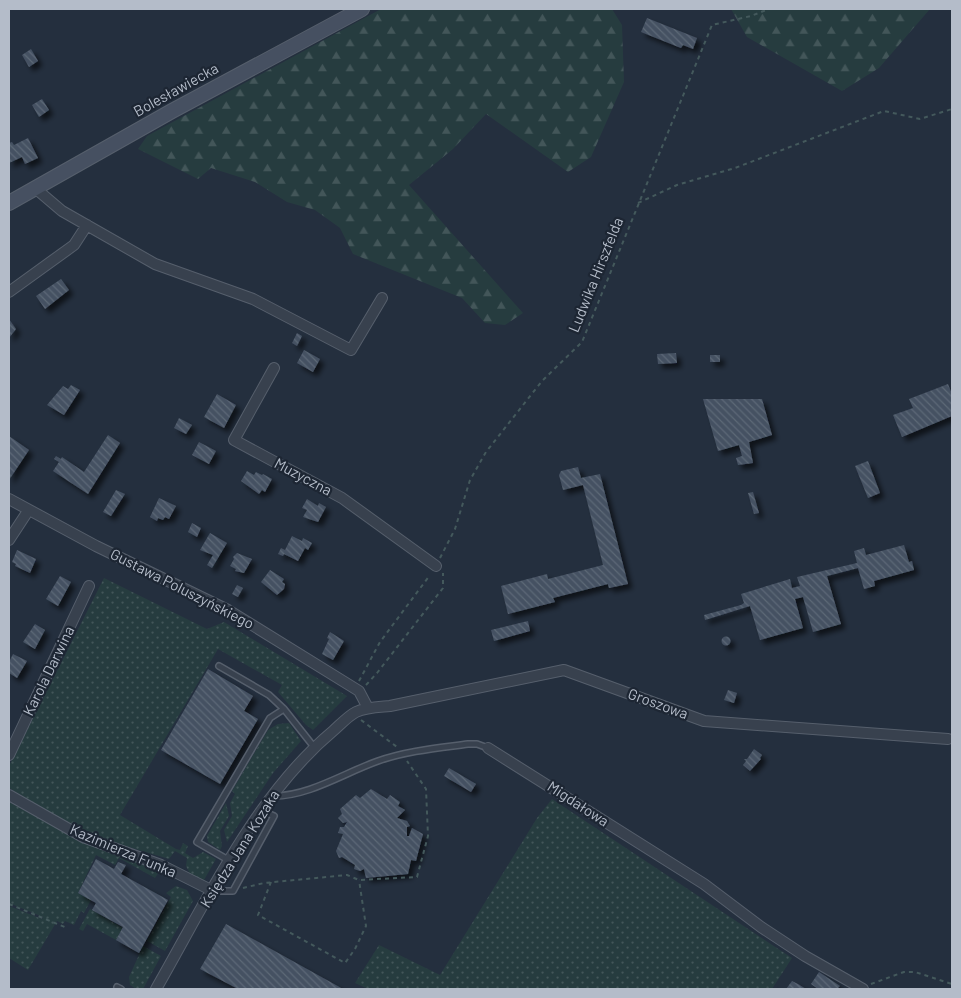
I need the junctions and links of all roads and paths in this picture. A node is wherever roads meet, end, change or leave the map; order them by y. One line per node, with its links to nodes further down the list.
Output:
1 (362, 9): 4 (street, Bolesławiecka)
2 (769, 9): 6 (path, Ludwika Hirszfelda)
3 (952, 109): 6 (path)
4 (36, 188): 5 (street, Bolesławiecka); 7 (street)
5 (9, 203)
6 (638, 203): 14 (path, Ludwika Hirszfelda)
7 (87, 225): 8 (street); 9 (street)
8 (9, 292)
9 (382, 298)
10 (274, 368): 14 (street, Muzyczna)
11 (9, 499): 12 (street, Gustawa Poluszyńskiego)
12 (28, 511): 13 (street); 17 (street, Gustawa Poluszyńskiego)
13 (9, 540)
14 (436, 566): 17 (path, Ludwika Hirszfelda); 17 (path)
15 (89, 586): 24 (street, Karola Darwina)
16 (219, 666): 19 (lane)
17 (357, 689): 18 (street)
18 (368, 708): 20 (street, Księdza Jana Kozaka); 21 (street, Groszowa)
19 (284, 709): 22 (lane); 29 (lane)
20 (353, 714): 22 (street, Księdza Jana Kozaka); 25 (path)
21 (950, 736)
22 (314, 747): 27 (street, Księdza Jana Kozaka)
23 (488, 748): 25 (lane, Migdałowa); 37 (street, Migdałowa)
24 (9, 755)
25 (404, 755): 27 (lane, Migdałowa); 30 (path)
26 (9, 795): 32 (street, Kazimierza Funka)
27 (271, 796): 28 (street, Księdza Jana Kozaka)
28 (262, 811): 29 (street, Księdza Jana Kozaka); 33 (lane)
29 (230, 861): 32 (street, Księdza Jana Kozaka)
30 (359, 880): 31 (path); 31 (path)
31 (271, 882): 33 (path)
32 (212, 891): 33 (lane); 38 (street, Księdza Jana Kozaka)
33 (233, 891)
34 (9, 904): 35 (path)
35 (67, 928)
36 (952, 984): 37 (path)
37 (860, 987)
38 (156, 989)

